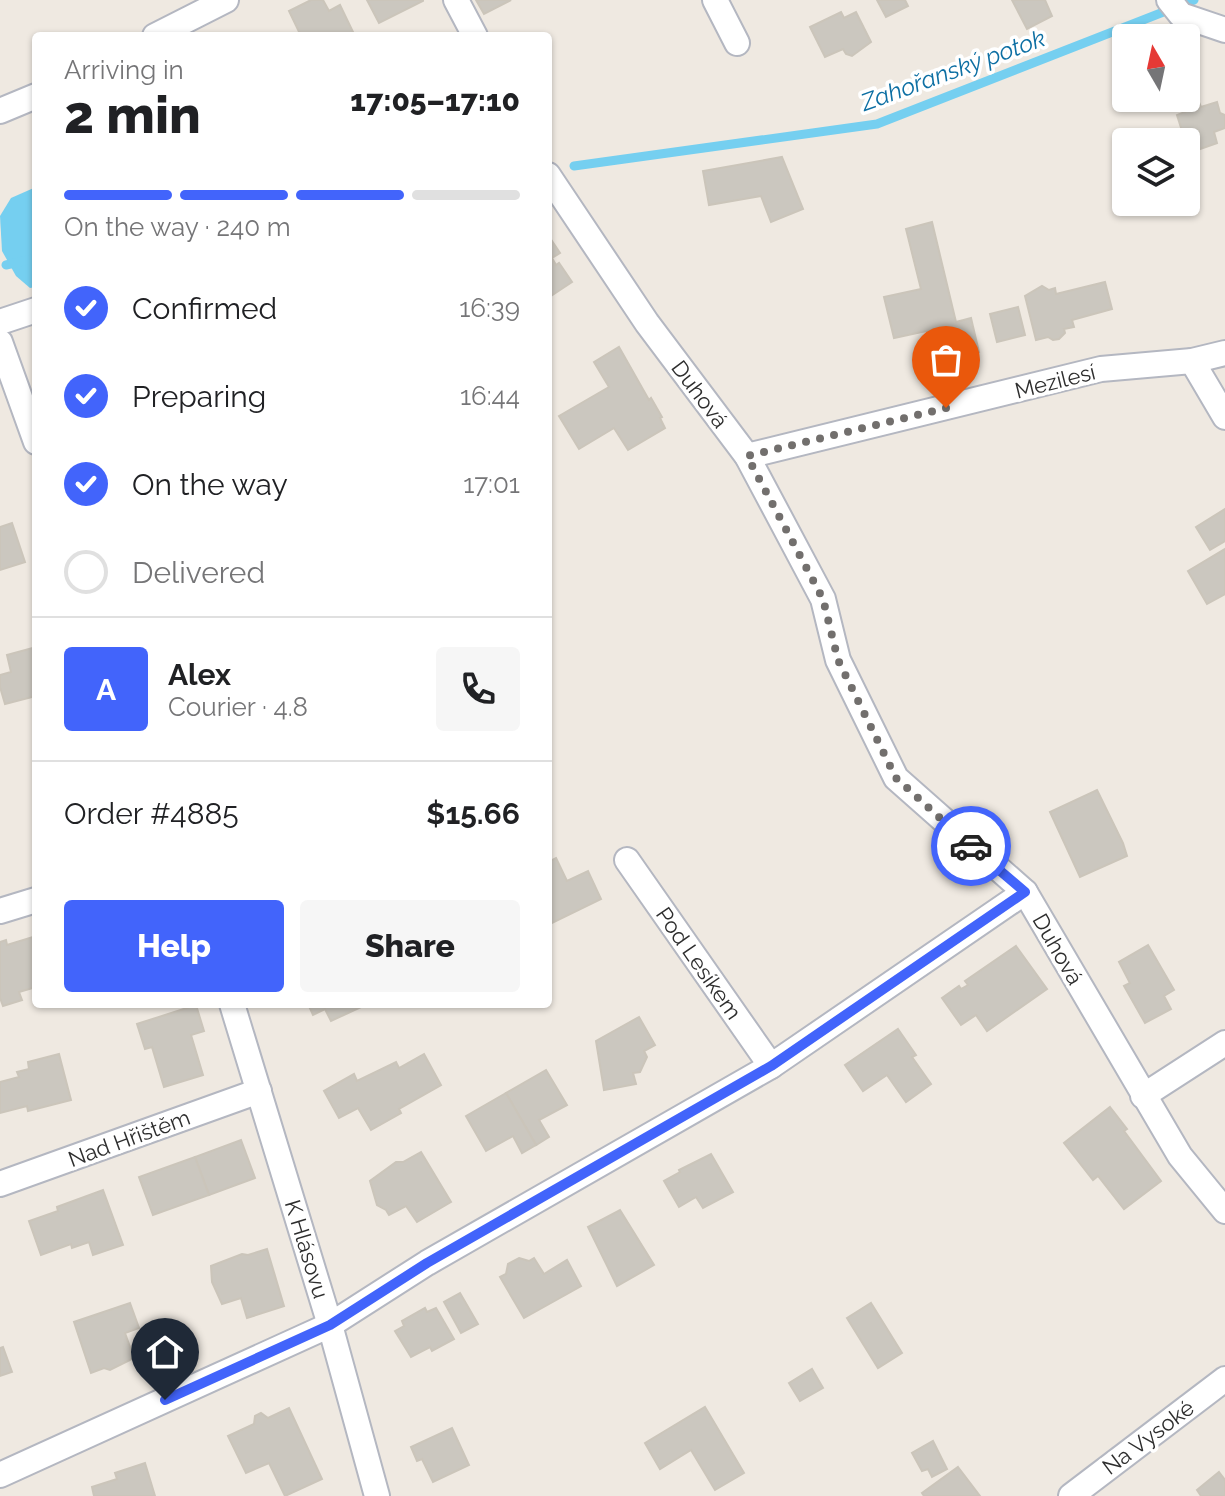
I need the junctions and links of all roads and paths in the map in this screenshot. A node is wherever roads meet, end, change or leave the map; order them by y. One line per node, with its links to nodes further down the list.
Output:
1 (226, 0): 6 (street)
2 (456, 0): 7 (street)
3 (715, 0): 8 (street)
4 (1175, 8): 5 (street)
5 (1225, 30)
6 (163, 32)
7 (473, 32)
8 (737, 43)
9 (32, 98): 10 (street)
10 (0, 111)
11 (552, 181): 19 (street, Duhová)
12 (32, 311): 13 (street)
13 (0, 322)
14 (0, 342): 18 (street)
15 (1225, 353): 16 (street, Mezilesí)
16 (1192, 361): 17 (street); 19 (street, Mezilesí)
17 (1225, 417)
18 (32, 431)
19 (747, 456): 21 (street, Duhová)
20 (627, 860): 26 (street, Pod Lesíkem)
21 (1025, 892): 26 (street); 28 (street, Duhová)
22 (32, 901): 23 (street)
23 (0, 911)
24 (233, 1008): 27 (street, K Hlásovu)
25 (1225, 1043): 28 (street)
26 (771, 1066): 31 (street)
27 (259, 1091): 29 (street, Nad Hřištěm); 31 (street, K Hlásovu)
28 (1143, 1096): 30 (street, Duhová)
29 (0, 1184)
30 (1225, 1211)
31 (330, 1325): 33 (street); 34 (street, K Hlásovu)
32 (1225, 1379): 35 (street, Na Vysoké)
33 (0, 1475)
34 (377, 1496)
35 (1071, 1496)

